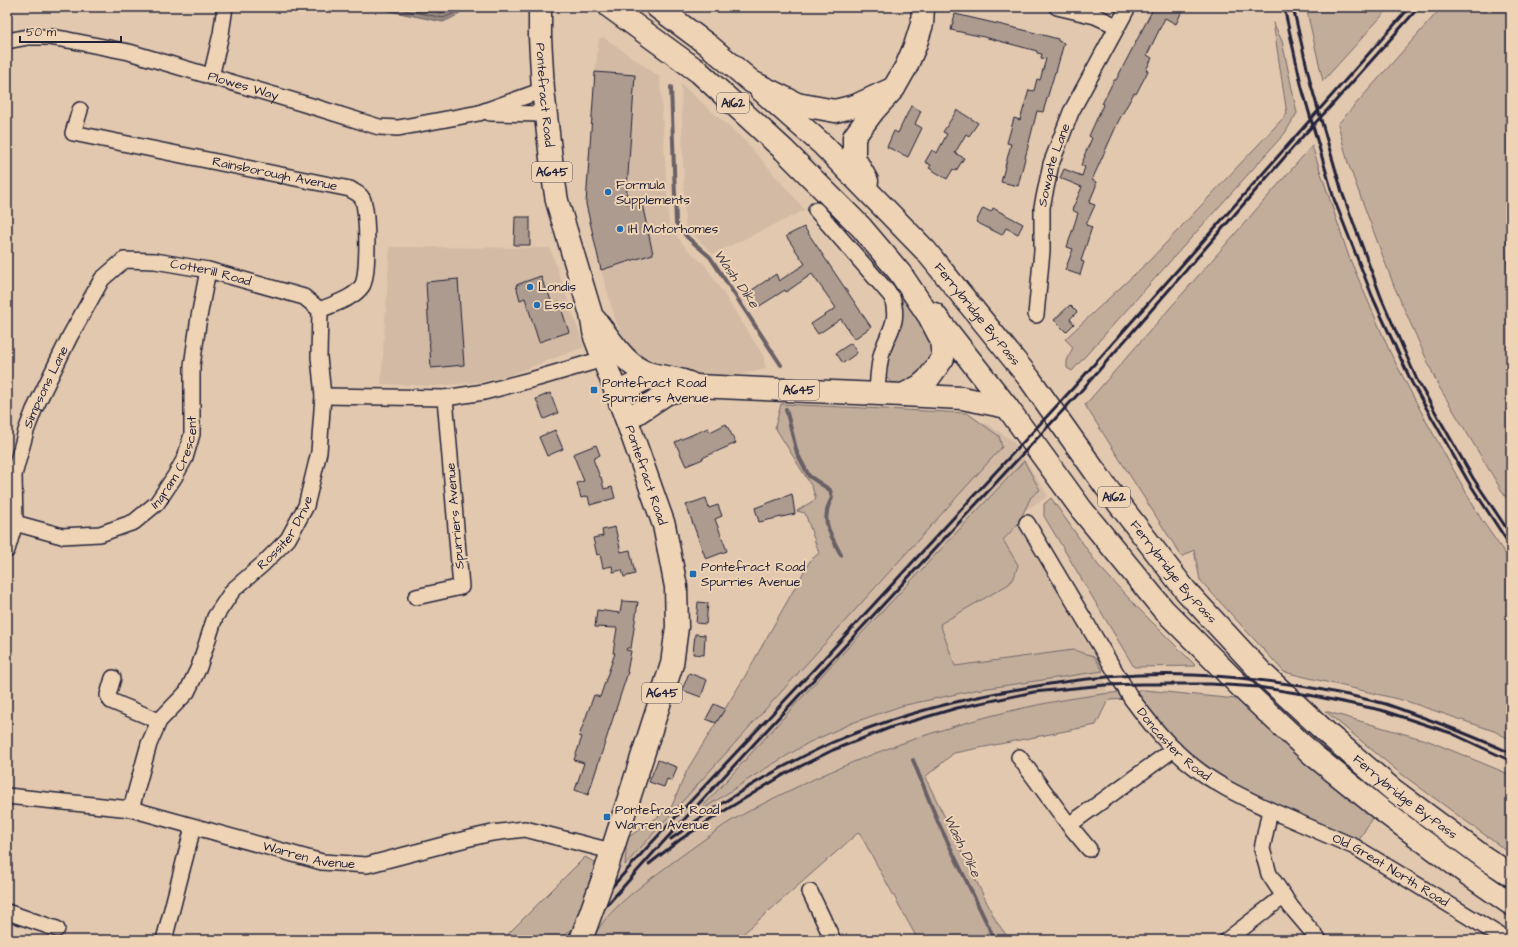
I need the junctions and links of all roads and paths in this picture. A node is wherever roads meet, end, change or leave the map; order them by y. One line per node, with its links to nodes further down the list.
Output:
1 (225, 7): 10 (street)
2 (540, 7): 13 (main road, Pontefract Road / A645)
3 (610, 7): 20 (main road, A162)
4 (657, 7): 11 (main road, A162)
5 (923, 7): 12 (main road, A162)
6 (1057, 7): 8 (street)
7 (1128, 7): 8 (street, Sowgate Lane)
8 (1117, 26): 24 (street, Sowgate Lane)
9 (7, 41): 10 (street, Plowes Way)
10 (211, 77): 15 (street, Plowes Way)
11 (752, 82): 12 (main road, A162); 17 (main road, Ferrybridge By-Pass / A162)
12 (894, 88): 17 (main road, A162)
13 (543, 90): 15 (street, Plowes Way); 16 (main road, Pontefract Road / A645)
14 (80, 110): 22 (street, Rainsborough Avenue)
15 (479, 113): 16 (street, Plowes Way)
16 (546, 114): 23 (main road, Pontefract Road / A645)
17 (877, 199): 51 (main road, Ferrybridge By-Pass / A162)
18 (816, 210): 29 (street)
19 (208, 270): 21 (street, Cotterill Road); 22 (street, Cotterill Road); 36 (street, Ingram Crescent)
20 (900, 273): 30 (main road); 33 (main road, Ferrybridge By-Pass / A162)
21 (102, 278): 35 (street, Simpsons Lane)
22 (320, 310): 31 (street, Rossiter Drive)
23 (591, 314): 25 (main road, Pontefract Road / A645); 26 (main road, A645)
24 (1036, 315)
25 (603, 358): 28 (main road, Pontefract Road / A645); 32 (street)
26 (661, 377): 27 (main road, A645); 28 (main road, A645)
27 (696, 386): 29 (main road, A645); 34 (main road, A645)
28 (616, 393): 34 (main road, Pontefract Road / A645)
29 (877, 393): 30 (main road, A645)
30 (903, 395): 33 (main road)
31 (323, 396): 32 (street); 41 (street, Rossiter Drive)
32 (445, 398): 39 (street, Spurriers Avenue)
33 (1007, 407): 54 (main road, Ferrybridge By-Pass / A162)
34 (626, 418): 50 (main road, Pontefract Road / A645)
35 (11, 474): 36 (street, Simpsons Lane)
36 (15, 523): 38 (street, Simpsons Lane)
37 (1027, 524): 42 (street, Doncaster Road)
38 (7, 550)
39 (416, 597)
40 (113, 678): 41 (street)
41 (159, 721): 45 (street, Rossiter Drive)
42 (1174, 749): 46 (street, Doncaster Road); 47 (street)
43 (1019, 757): 47 (street)
44 (7, 796): 45 (street, Warren Avenue)
45 (131, 809): 48 (street, Warren Avenue)
46 (1270, 810): 53 (street); 62 (street, Old Great North Road)
47 (1069, 825): 49 (street)
48 (193, 827): 50 (street, Warren Avenue); 57 (street)
49 (1090, 849)
50 (611, 851): 58 (main road, Pontefract Road / A645, bridge)
51 (1511, 875)
52 (810, 892): 59 (street)
53 (1284, 896): 60 (street); 61 (street)
54 (1511, 904)
55 (7, 912): 56 (street)
56 (57, 929)
57 (164, 940)
58 (582, 940)
59 (833, 940)
60 (1227, 940)
61 (1319, 940)
62 (1507, 940)

